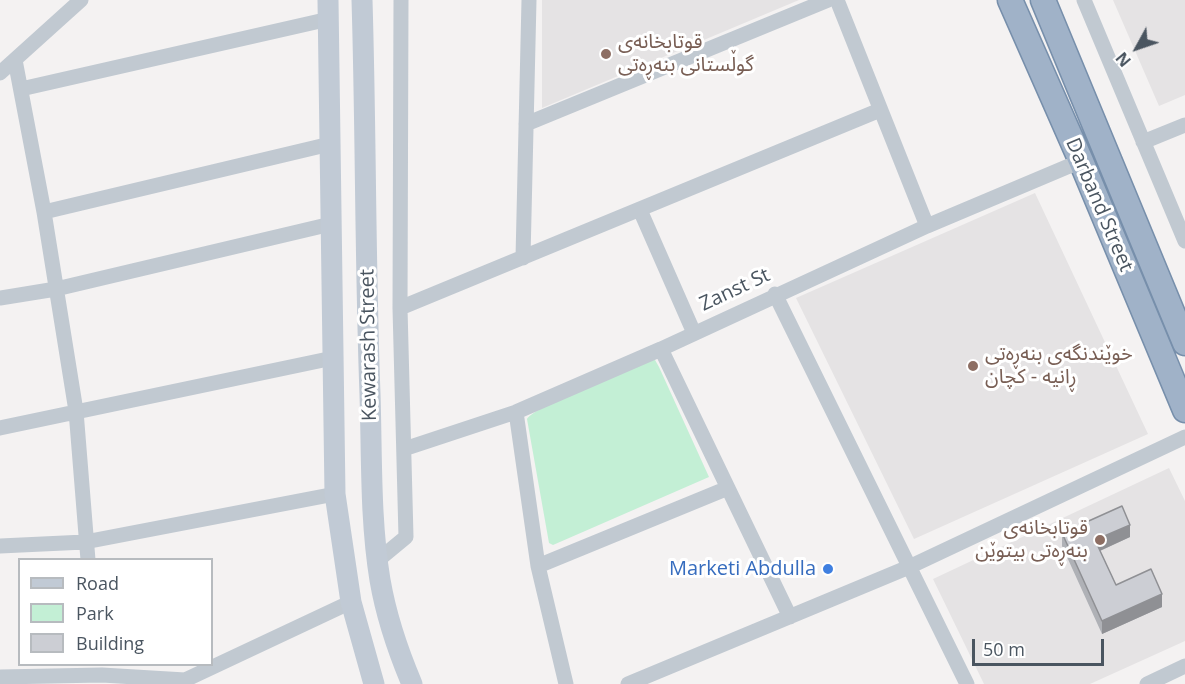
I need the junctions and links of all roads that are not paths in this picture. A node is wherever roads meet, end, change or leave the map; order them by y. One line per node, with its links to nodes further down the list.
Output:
1 (81, 0): 11 (street)
2 (362, 0): 45 (main road, Kewarash Street)
3 (400, 0): 29 (street)
4 (529, 0): 15 (street)
5 (828, 0): 15 (street)
6 (837, 0): 14 (street)
7 (1010, 0): 19 (highway, Darband Street)
8 (1043, 0): 31 (highway, Darband Street)
9 (1084, 0): 17 (street)
10 (328, 10): 13 (street); 18 (main road, Kewarash Street)
11 (15, 60): 12 (street); 13 (street)
12 (0, 73)
13 (21, 89): 21 (street)
14 (880, 110): 20 (street); 23 (street)
15 (526, 124): 25 (street)
16 (1185, 125): 17 (street)
17 (1143, 142): 24 (street)
18 (330, 144): 21 (street); 22 (main road, Kewarash Street)
19 (1081, 161): 23 (street, Zanst St); 34 (highway, Darband Street)
20 (640, 210): 25 (street); 30 (street)
21 (44, 212): 26 (street)
22 (331, 224): 26 (street); 33 (main road, Kewarash Street)
23 (927, 226): 27 (street, Zanst St)
24 (1185, 241)
25 (523, 258): 29 (street)
26 (56, 289): 28 (street); 35 (street)
27 (775, 294): 30 (street, Zanst St); 47 (street)
28 (0, 298)
29 (400, 308): 39 (street)
30 (694, 333): 32 (street, Zanst St)
31 (1185, 343)
32 (661, 349): 36 (street, Zanst St); 40 (street)
33 (333, 358): 35 (street); 41 (main road, Kewarash Street)
34 (1185, 410)
35 (76, 411): 37 (street); 42 (street)
36 (516, 412): 39 (street, Zanst St); 46 (street)
37 (0, 428)
38 (1185, 436): 47 (street)
39 (404, 449): 45 (street)
40 (728, 488): 46 (street); 49 (street)
41 (335, 494): 42 (street); 48 (main road, Kewarash Street)
42 (86, 542): 43 (street); 44 (street)
43 (0, 546)
44 (88, 558)
45 (377, 561): 55 (main road, Kewarash Street)
46 (538, 566): 56 (street)
47 (909, 567): 49 (street); 58 (street)
48 (351, 602): 53 (street); 54 (main road, Kewarash Street)
49 (790, 617): 57 (street)
50 (1185, 666): 59 (street)
51 (102, 675): 52 (street); 53 (street)
52 (0, 677)
53 (182, 682)
54 (374, 684)
55 (412, 684)
56 (566, 684)
57 (628, 684)
58 (967, 684)
59 (1147, 684)

